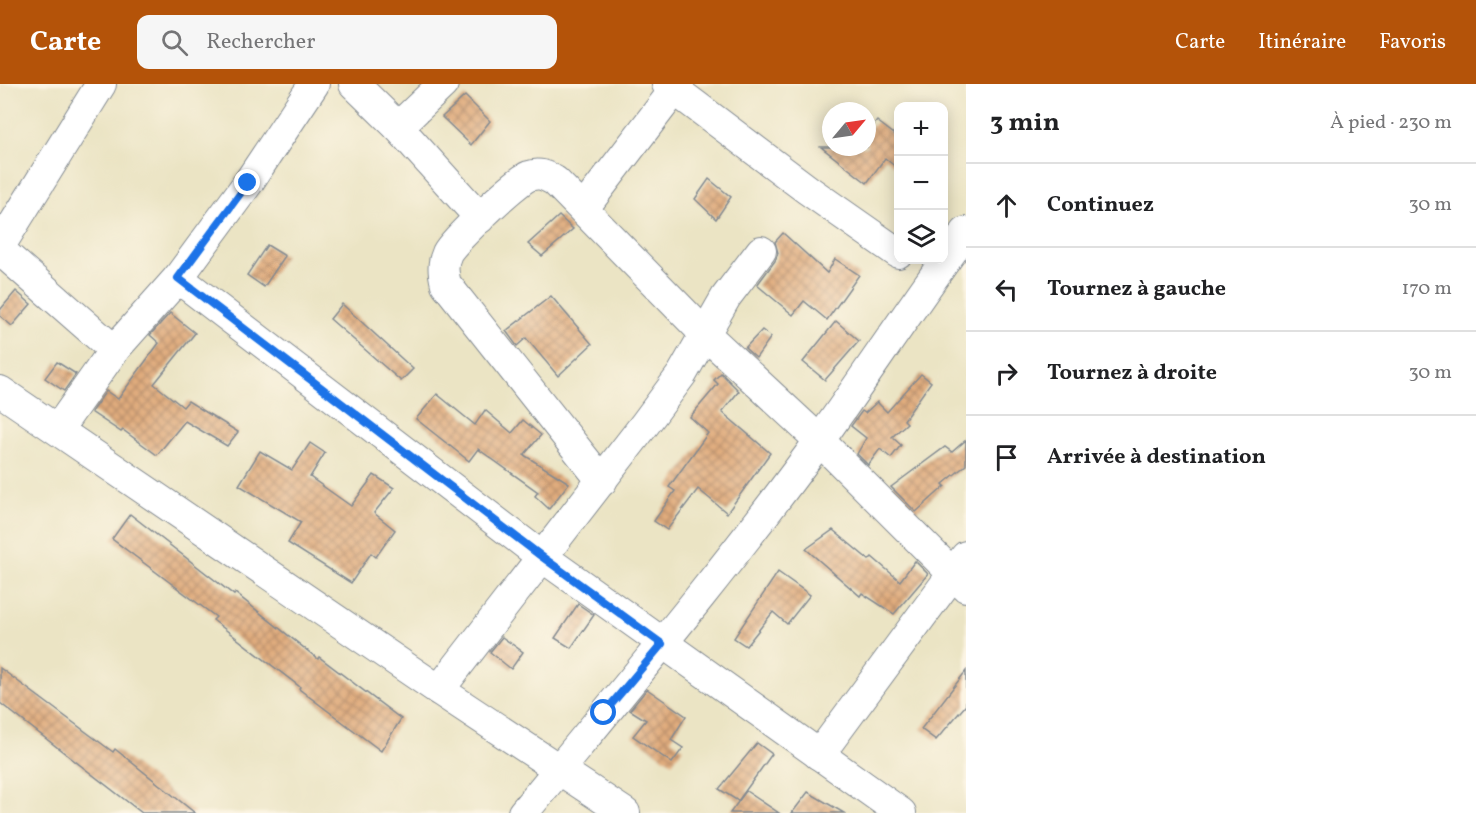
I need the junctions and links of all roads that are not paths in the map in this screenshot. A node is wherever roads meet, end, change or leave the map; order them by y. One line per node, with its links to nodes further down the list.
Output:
1 (101, 84): 10 (street)
2 (314, 84): 15 (street)
3 (354, 84): 6 (street)
4 (443, 84): 6 (street)
5 (674, 86): 7 (street); 11 (street)
6 (398, 127): 8 (street)
7 (584, 208): 8 (street); 16 (street)
8 (480, 218): 21 (street)
9 (962, 246): 14 (street)
10 (0, 248): 17 (street)
11 (894, 250)
12 (761, 251): 16 (street)
13 (914, 264): 14 (street)
14 (933, 277): 20 (street)
15 (178, 278): 17 (street); 22 (street)
16 (704, 333): 20 (street); 21 (street)
17 (114, 350): 19 (street)
18 (0, 391): 19 (street)
19 (58, 429): 25 (street)
20 (819, 440): 23 (street); 24 (street)
21 (602, 481): 22 (street)
22 (541, 556): 24 (street); 25 (street)
23 (962, 572): 26 (street)
24 (662, 644): 26 (street); 27 (street)
25 (439, 690): 27 (street)
26 (819, 755): 30 (street)
27 (558, 770): 28 (street); 29 (street)
28 (523, 813)
29 (625, 813)
30 (901, 813)

